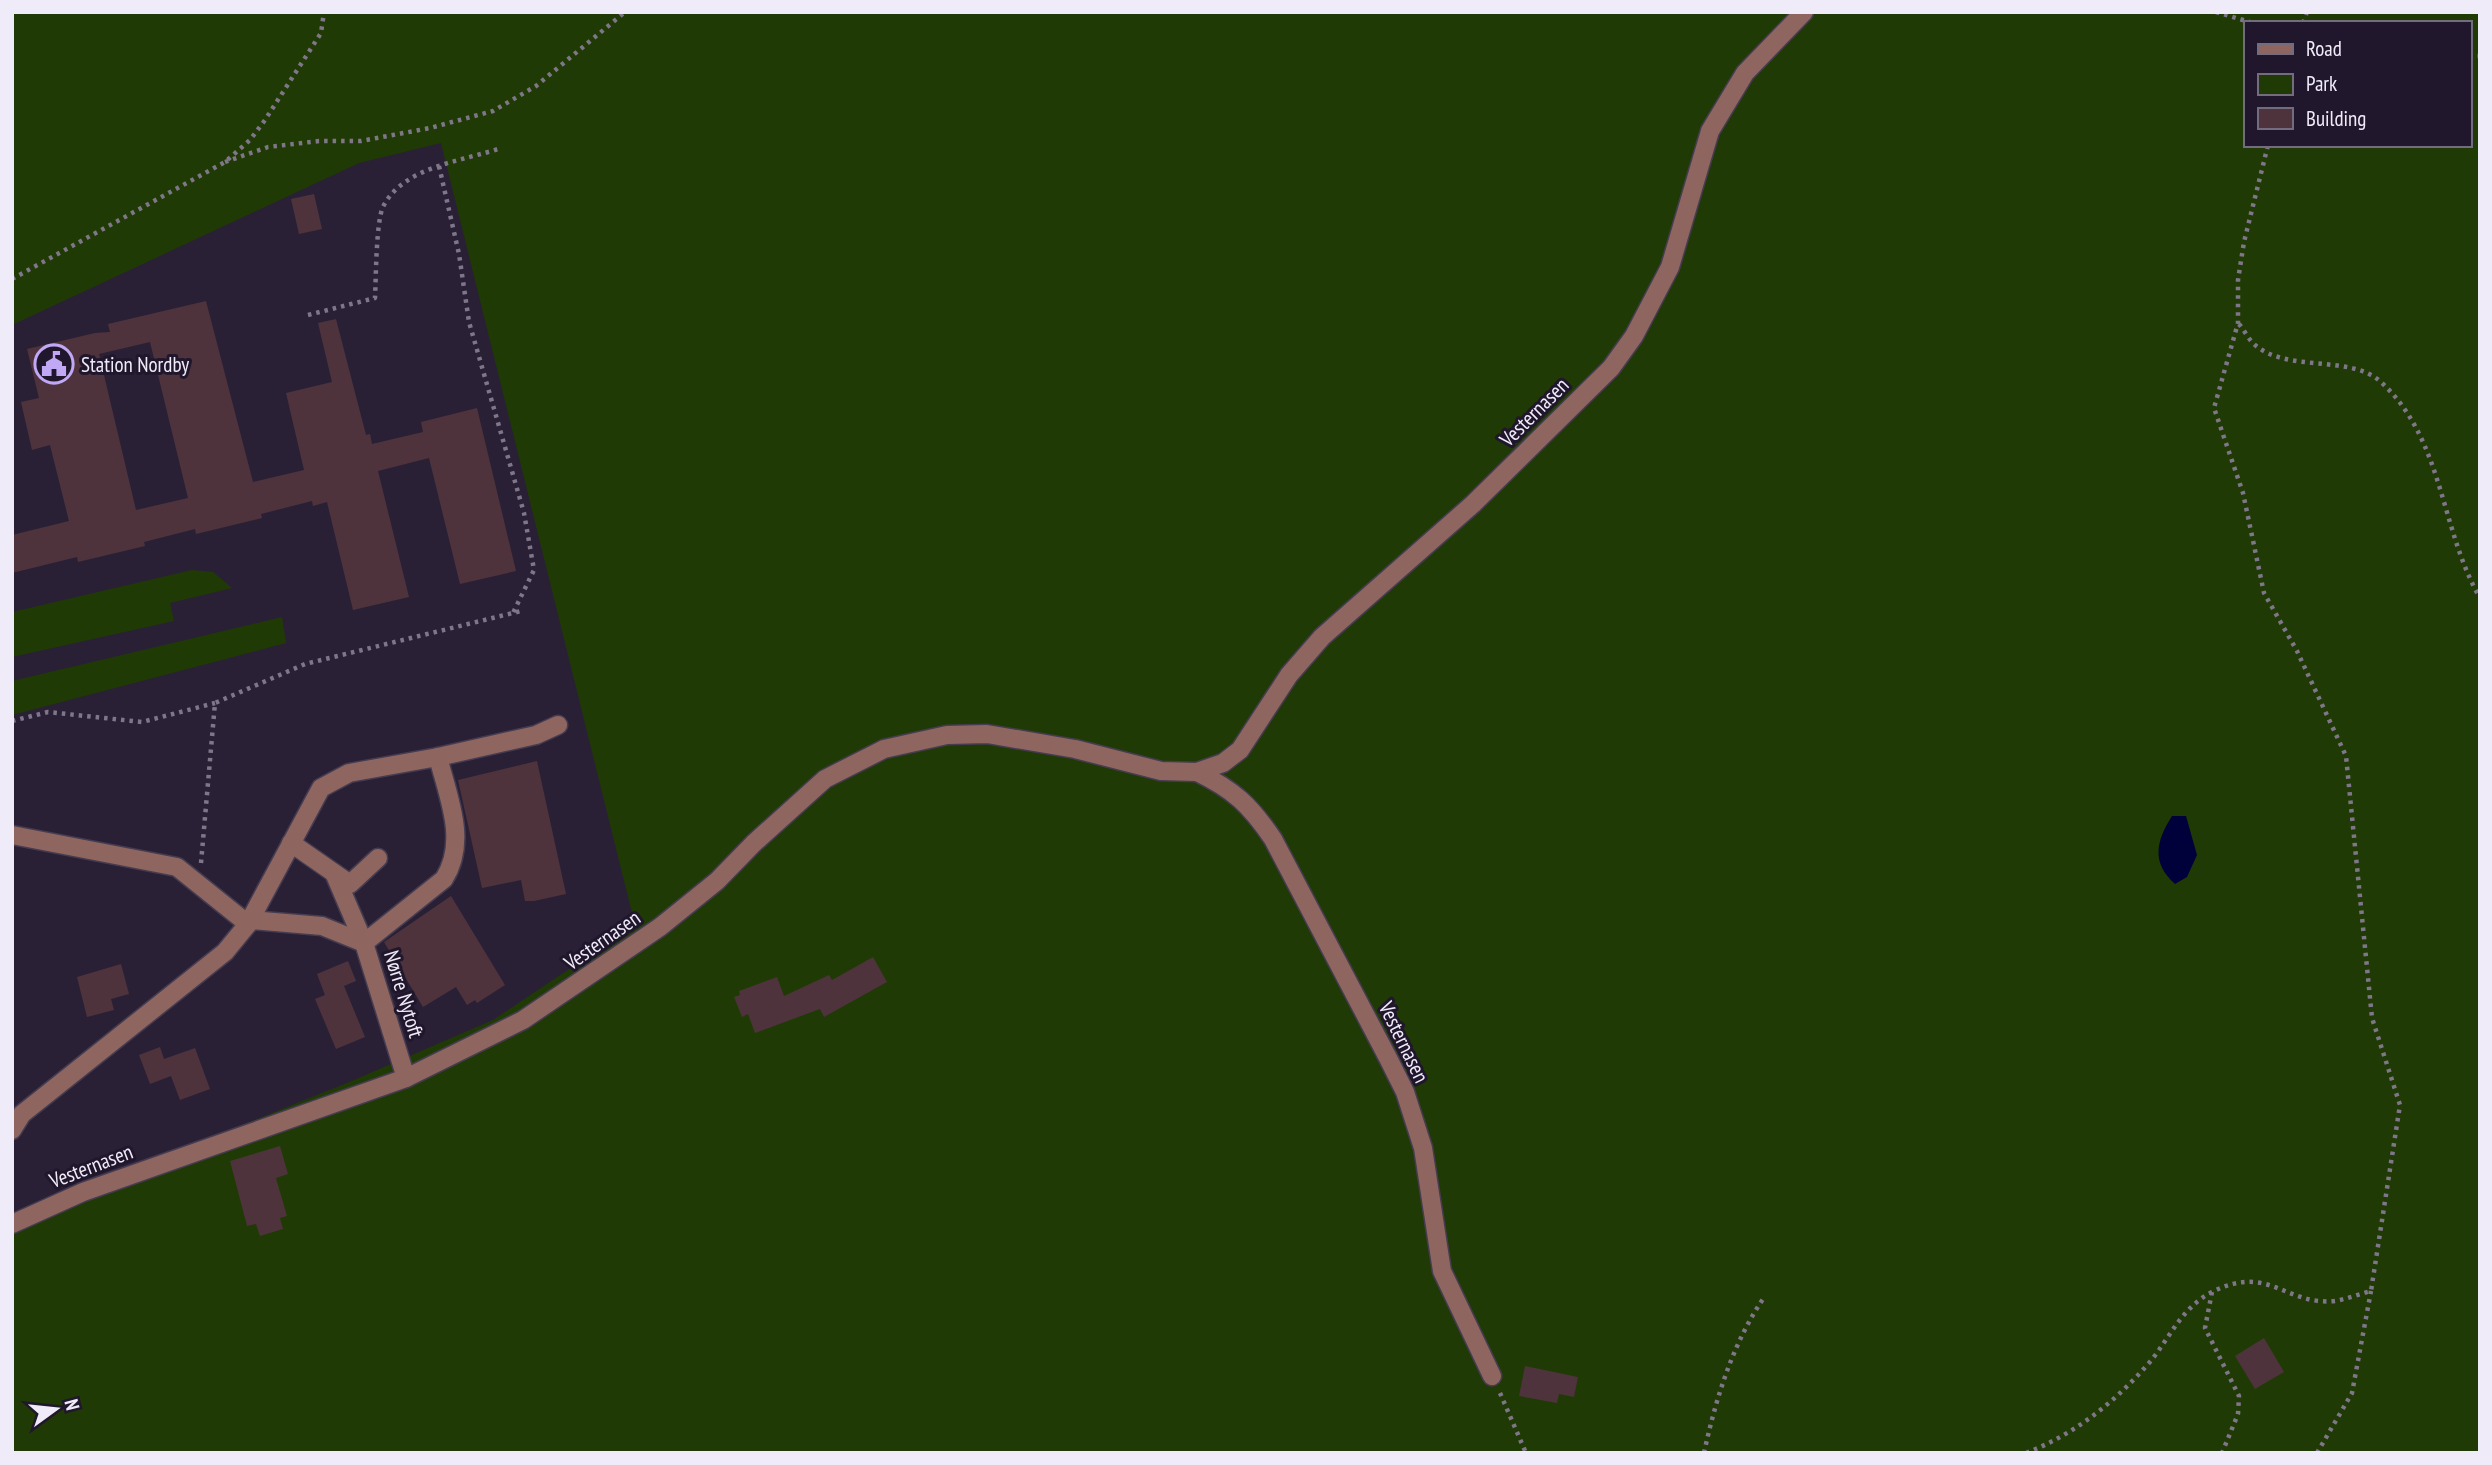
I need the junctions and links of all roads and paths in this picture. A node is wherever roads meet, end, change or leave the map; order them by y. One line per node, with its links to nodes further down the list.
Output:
1 (324, 12): 10 (path)
2 (625, 12): 10 (path)
3 (1804, 12): 22 (street, Vesternasen)
4 (2216, 12): 5 (path)
5 (2240, 20): 6 (path); 7 (path)
6 (2244, 21)
7 (2244, 25)
8 (2268, 147): 14 (path)
9 (501, 148): 11 (path)
10 (225, 162): 12 (path)
11 (439, 166): 13 (path); 17 (path)
12 (12, 279)
13 (308, 315)
14 (2238, 323): 15 (path); 33 (path)
15 (2480, 598)
16 (521, 611): 17 (path)
17 (513, 613): 18 (path)
18 (215, 703): 19 (path); 27 (path)
19 (12, 721)
20 (558, 725): 21 (street)
21 (438, 757): 24 (street); 29 (street, Nørre Nytoft)
22 (1197, 772): 30 (street, Vesternasen); 36 (street, Vesternasen)
23 (12, 835): 27 (street)
24 (291, 843): 26 (street); 28 (street)
25 (378, 858): 26 (street)
26 (334, 873): 29 (street)
27 (199, 887): 28 (street)
28 (249, 922): 29 (street); 31 (street)
29 (364, 943): 30 (street, Nørre Nytoft)
30 (406, 1077): 32 (street, Vesternasen)
31 (12, 1130)
32 (12, 1224)
33 (2371, 1291): 34 (path); 41 (path)
34 (2212, 1292): 39 (path); 40 (path)
35 (1765, 1296): 38 (path)
36 (1492, 1376): 37 (path)
37 (1525, 1453)
38 (1704, 1453)
39 (2025, 1453)
40 (2222, 1453)
41 (2317, 1453)

